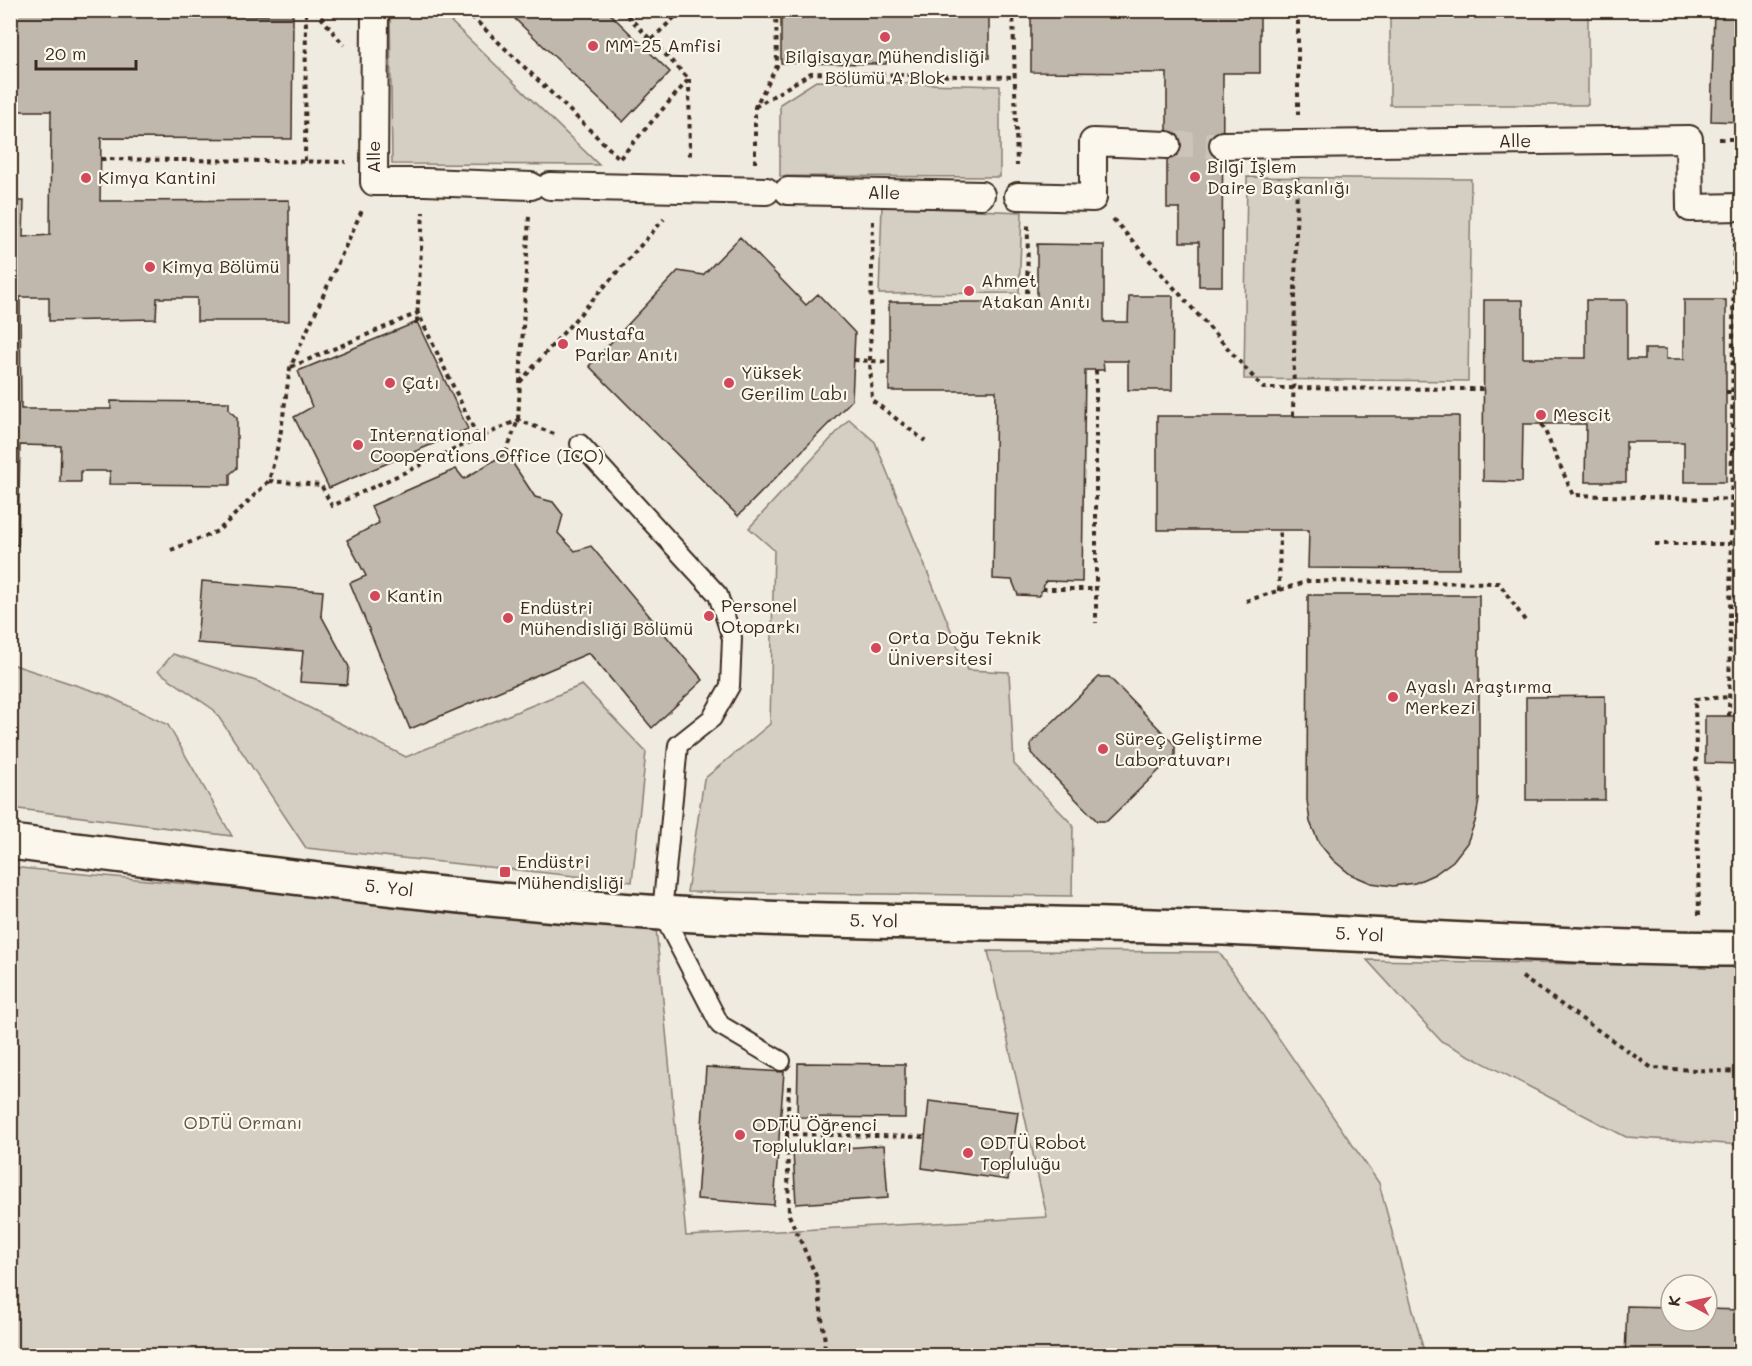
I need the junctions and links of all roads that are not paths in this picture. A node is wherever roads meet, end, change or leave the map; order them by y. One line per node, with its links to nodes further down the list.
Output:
1 (375, 10): 4 (street, Alle)
2 (1167, 145): 5 (street)
3 (1222, 145): 6 (street, Alle)
4 (981, 195)
5 (1023, 196)
6 (1738, 207)
7 (580, 444): 9 (lane)
8 (10, 843): 9 (street, 5. Yol)
9 (662, 913): 10 (street, 5. Yol); 11 (lane)
10 (1742, 949)
11 (781, 1061)

